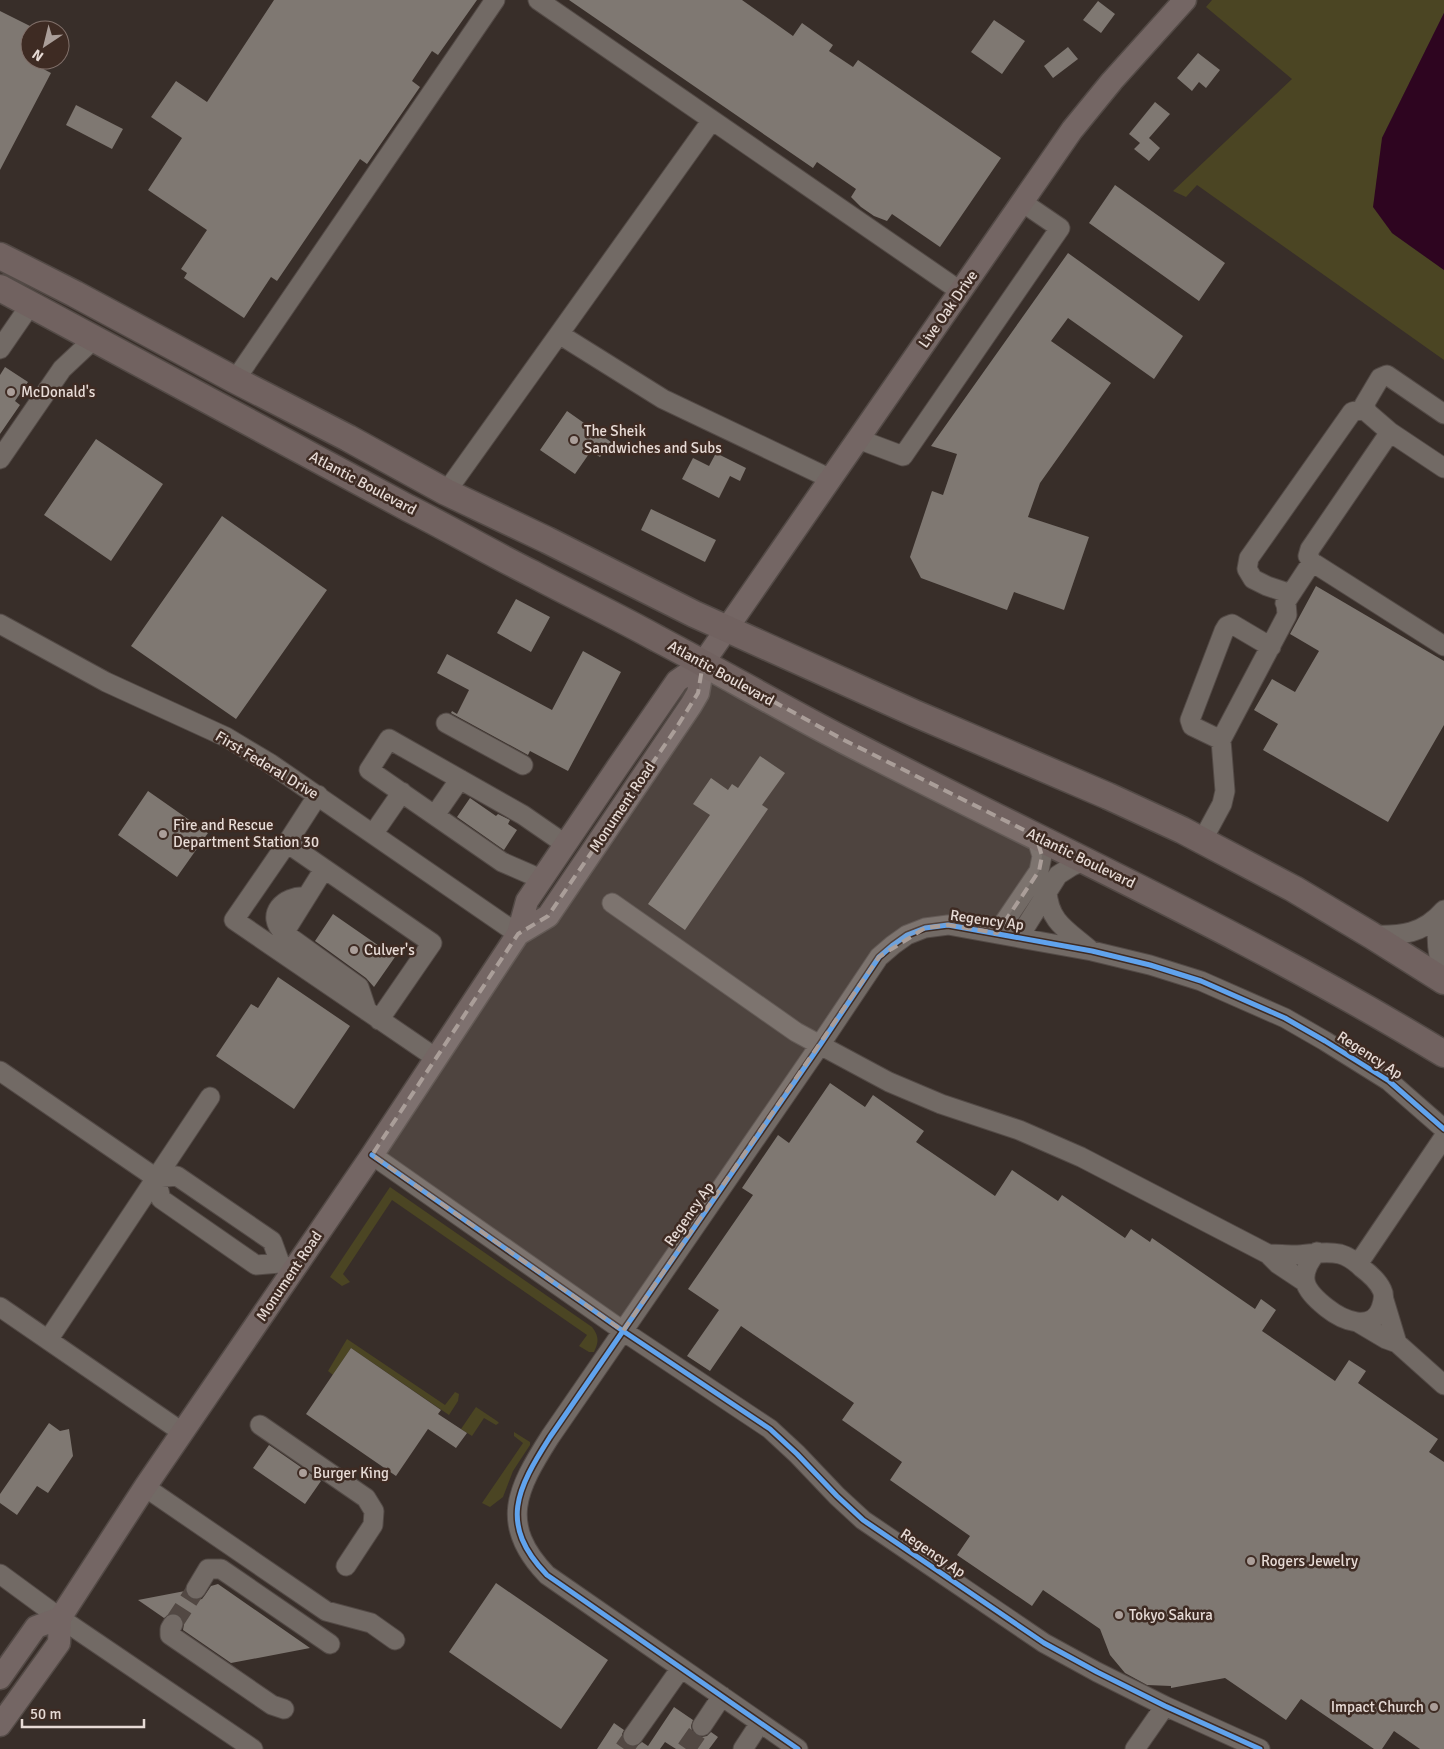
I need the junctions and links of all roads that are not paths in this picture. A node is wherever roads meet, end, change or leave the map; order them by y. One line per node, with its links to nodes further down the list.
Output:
1 (495, 0): 13 (street)
2 (538, 0): 4 (street)
3 (1185, 0): 5 (main road, Live Oak Drive)
4 (712, 120): 8 (street); 10 (street)
5 (1022, 202): 8 (main road, Live Oak Drive); 19 (street)
6 (0, 256): 13 (highway, Atlantic Boulevard)
7 (0, 288): 9 (highway, Atlantic Boulevard)
8 (960, 291): 19 (main road, Live Oak Drive)
9 (32, 304): 11 (highway, Atlantic Boulevard); 12 (street)
10 (559, 334): 23 (street); 24 (street)
11 (95, 338): 14 (highway, Atlantic Boulevard); 15 (street)
12 (0, 349)
13 (235, 380): 14 (highway); 24 (highway, Atlantic Boulevard)
14 (185, 388): 31 (highway, Atlantic Boulevard)
15 (43, 397): 20 (street); 21 (street)
16 (1366, 408): 17 (street); 18 (street); 26 (street)
17 (1444, 414)
18 (1390, 432): 22 (street); 25 (street)
19 (858, 438): 23 (main road, Live Oak Drive)
20 (0, 442)
21 (0, 459)
22 (1444, 468)
23 (831, 479): 28 (main road, Live Oak Drive)
24 (446, 492): 28 (highway, Atlantic Boulevard)
25 (1312, 562): 26 (street); 30 (street)
26 (1289, 598): 29 (street)
27 (0, 624): 37 (street, First Federal Drive)
28 (726, 630): 31 (main road, Monument Road); 41 (highway, Atlantic Boulevard)
29 (1265, 643): 33 (street); 33 (street)
30 (1444, 646)
31 (703, 663): 40 (highway, Atlantic Boulevard); 43 (main road, Monument Road); 51 (main road, Monument Road)
32 (446, 723): 34 (street)
33 (1222, 740): 41 (street)
34 (523, 765)
35 (460, 779): 36 (street); 38 (street); 43 (street)
36 (402, 792): 38 (street); 39 (street)
37 (318, 795): 39 (street, First Federal Drive); 42 (street)
38 (435, 815): 46 (street)
39 (373, 834): 51 (street, First Federal Drive)
40 (1036, 836): 44 (highway, Atlantic Boulevard); 50 (street, Regency Ap)
41 (1202, 841): 52 (highway, Atlantic Boulevard)
42 (287, 843): 45 (street); 54 (street)
43 (565, 844): 46 (main road, Monument Road)
44 (1086, 860): 47 (street, Regency Ap); 60 (highway, Atlantic Boulevard)
45 (324, 868): 54 (street); 58 (street)
46 (541, 879): 51 (main road, Monument Road)
47 (1047, 891): 53 (street, Regency Ap); 55 (street)
48 (612, 904): 59 (street)
49 (1442, 912): 52 (street); 56 (street)
50 (997, 933): 53 (street, Regency Ap); 59 (street, Regency Ap)
51 (518, 934): 61 (main road, Monument Road)
52 (1371, 935): 57 (highway, Atlantic Boulevard)
53 (1019, 937): 55 (street, Regency Ap)
54 (279, 940): 58 (street)
55 (1092, 951): 64 (street, Regency Ap)
56 (1444, 975)
57 (1444, 980)
58 (373, 1016): 61 (street)
59 (820, 1046): 69 (street); 76 (street, Regency Ap)
60 (1444, 1054)
61 (436, 1058): 66 (main road, Monument Road)
62 (0, 1071): 67 (street)
63 (210, 1097): 67 (street)
64 (1444, 1129)
65 (1444, 1137): 70 (street)
66 (372, 1155): 71 (main road, Monument Road); 76 (street, Regency Ap)
67 (156, 1178): 71 (street); 71 (street); 77 (street)
68 (1317, 1252): 69 (street); 70 (street); 72 (street)
69 (1268, 1254): 72 (street)
70 (1358, 1264): 73 (street)
71 (286, 1267): 81 (main road, Monument Road)
72 (1305, 1282): 75 (street)
73 (1384, 1300): 75 (street); 78 (street)
74 (0, 1307): 77 (street)
75 (1359, 1323): 78 (street)
76 (623, 1331): 90 (street, Regency Ap); 93 (street, Regency Ap)
77 (48, 1340): 81 (street)
78 (1398, 1343): 79 (street)
79 (1444, 1385)
80 (260, 1424): 83 (street)
81 (182, 1432): 82 (main road, Monument Road)
82 (145, 1487): 86 (main road, Monument Road); 88 (street)
83 (346, 1566)
84 (0, 1574): 86 (street)
85 (196, 1589): 89 (street)
86 (60, 1618): 91 (main road); 96 (main road, Monument Road); 99 (street)
87 (173, 1624): 94 (street)
88 (395, 1640)
89 (330, 1644)
90 (682, 1668): 92 (street, Regency Ap); 98 (street)
91 (0, 1678)
92 (722, 1696): 95 (street, Regency Ap); 97 (street)
93 (1165, 1706): 102 (street); 103 (street, Regency Ap)
94 (284, 1709)
95 (760, 1723): 100 (street); 101 (street, Regency Ap)
96 (0, 1725)
97 (702, 1726)
98 (633, 1736)
99 (253, 1749)
100 (742, 1749)
101 (798, 1749)
102 (1135, 1749)
103 (1260, 1749)

